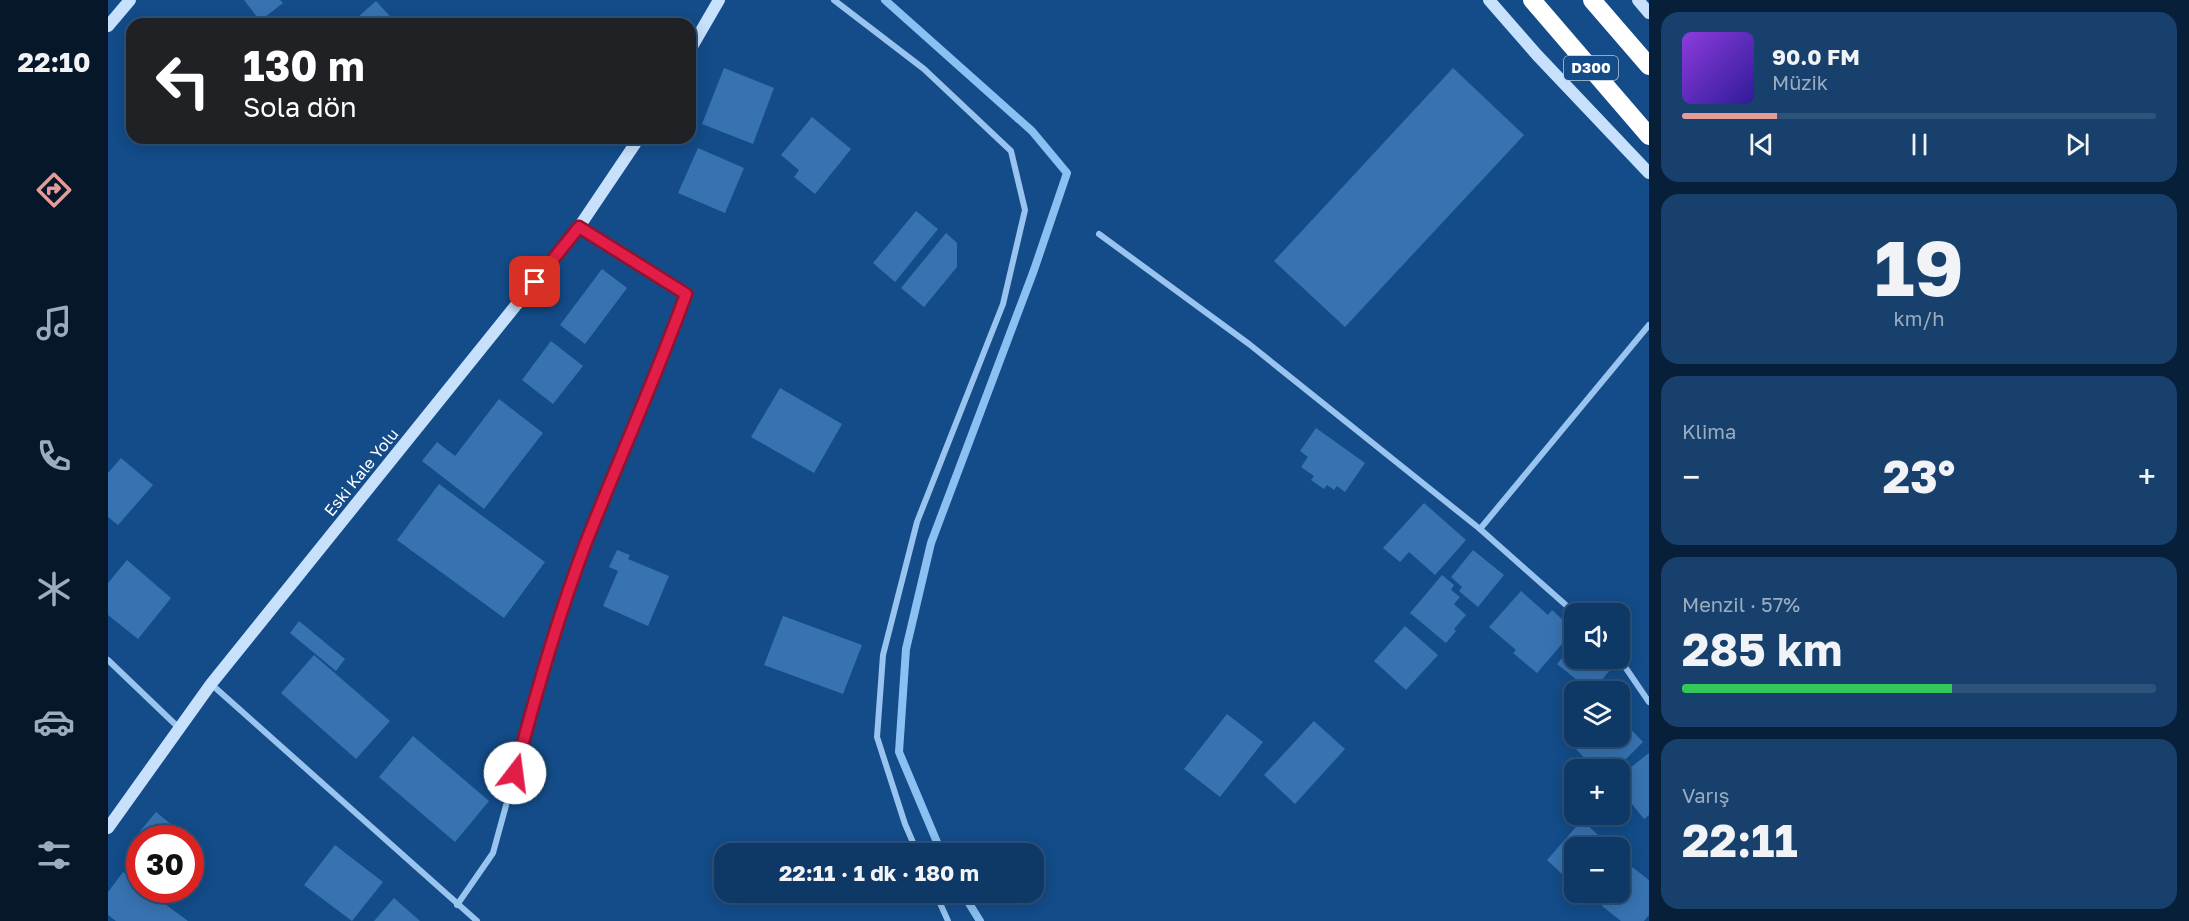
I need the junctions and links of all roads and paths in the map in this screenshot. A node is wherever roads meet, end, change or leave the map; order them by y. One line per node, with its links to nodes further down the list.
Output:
1 (130, 0): 9 (street)
2 (719, 0): 10 (street)
3 (834, 0): 26 (street)
4 (1489, 0): 14 (street)
5 (1532, 0): 12 (highway, D300)
6 (1592, 0): 11 (highway, D300)
7 (1638, 0): 8 (street)
8 (1649, 13)
9 (108, 26)
10 (696, 40)
11 (1649, 66)
12 (1649, 136)
13 (635, 144): 15 (street, Eski Kale Yolu)
14 (1649, 173)
15 (579, 227): 22 (street, Eski Kale Yolu); 28 (street)
16 (1099, 234): 18 (street)
17 (1649, 325): 18 (street)
18 (1480, 529): 19 (street)
19 (1564, 603)
20 (108, 660): 24 (street)
21 (1626, 669): 23 (street)
22 (212, 684): 24 (street, Eski Kale Yolu); 28 (street)
23 (1649, 702)
24 (180, 729): 25 (street, Eski Kale Yolu)
25 (108, 828)
26 (913, 843)
27 (940, 903): 30 (street)
28 (458, 905): 29 (street)
29 (477, 921)
30 (948, 921)

